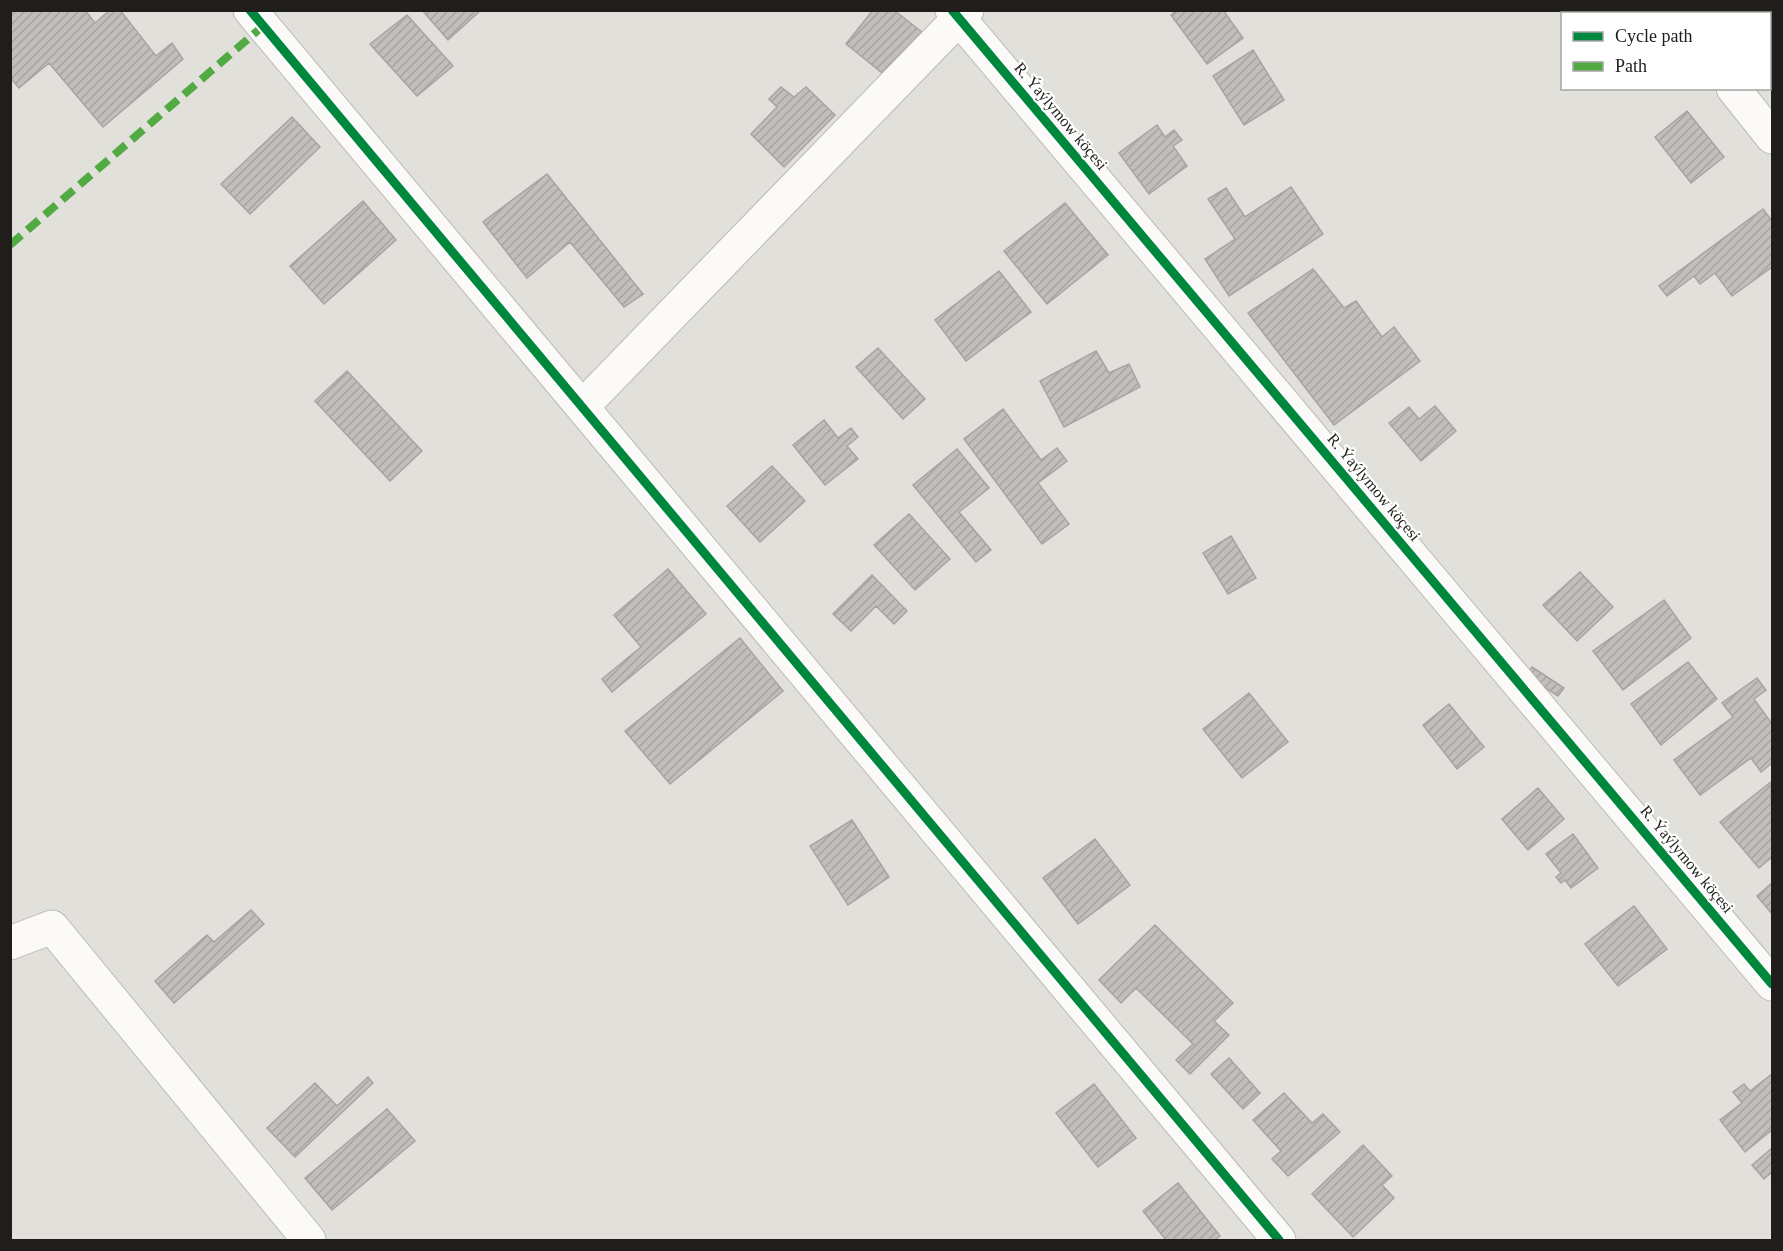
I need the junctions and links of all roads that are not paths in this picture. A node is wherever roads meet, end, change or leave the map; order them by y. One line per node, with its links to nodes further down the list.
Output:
1 (960, 13): 5 (street); 7 (street, R. Ýaýlymow köçesi)
2 (264, 16): 5 (street)
3 (1734, 90): 4 (street)
4 (1773, 137)
5 (582, 407): 9 (street)
6 (10, 943): 8 (street)
7 (1773, 984)
8 (309, 1240)
9 (1279, 1240)

